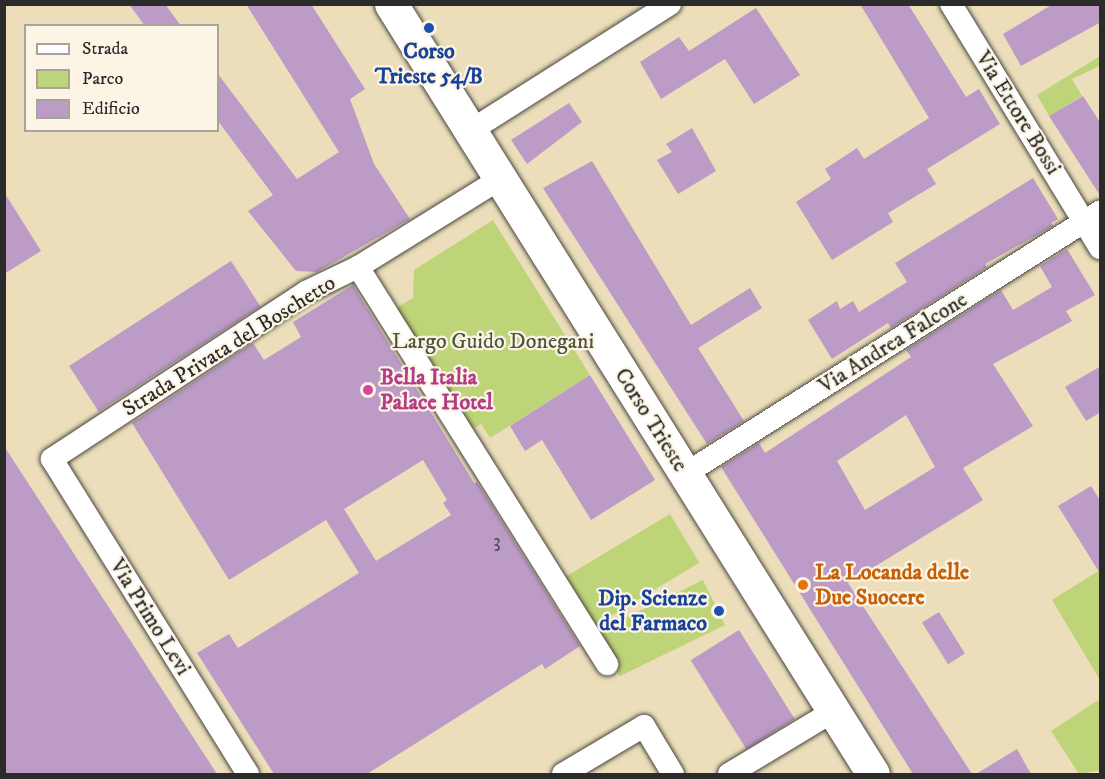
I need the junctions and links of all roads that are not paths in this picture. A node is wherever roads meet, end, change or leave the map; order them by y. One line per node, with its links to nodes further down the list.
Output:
1 (391, 4): 4 (main road, Corso Trieste)
2 (670, 4): 4 (street)
3 (951, 4): 6 (street, Via Ettore Bossi)
4 (470, 132): 5 (main road, Corso Trieste)
5 (500, 179): 8 (street, Strada Privata del Boschetto); 10 (main road, Corso Trieste)
6 (1093, 217): 7 (street, Via Ettore Bossi); 10 (street, Via Andrea Falcone)
7 (1101, 248)
8 (358, 267): 9 (street, Strada Privata del Boschetto); 11 (street)
9 (52, 459): 14 (street, Via Primo Levi)
10 (685, 474): 12 (main road, Corso Trieste)
11 (607, 664)
12 (834, 711): 13 (main road, Corso Trieste); 17 (street)
13 (867, 772)
14 (248, 774)
15 (563, 774): 16 (street)
16 (673, 774)
17 (729, 774)

